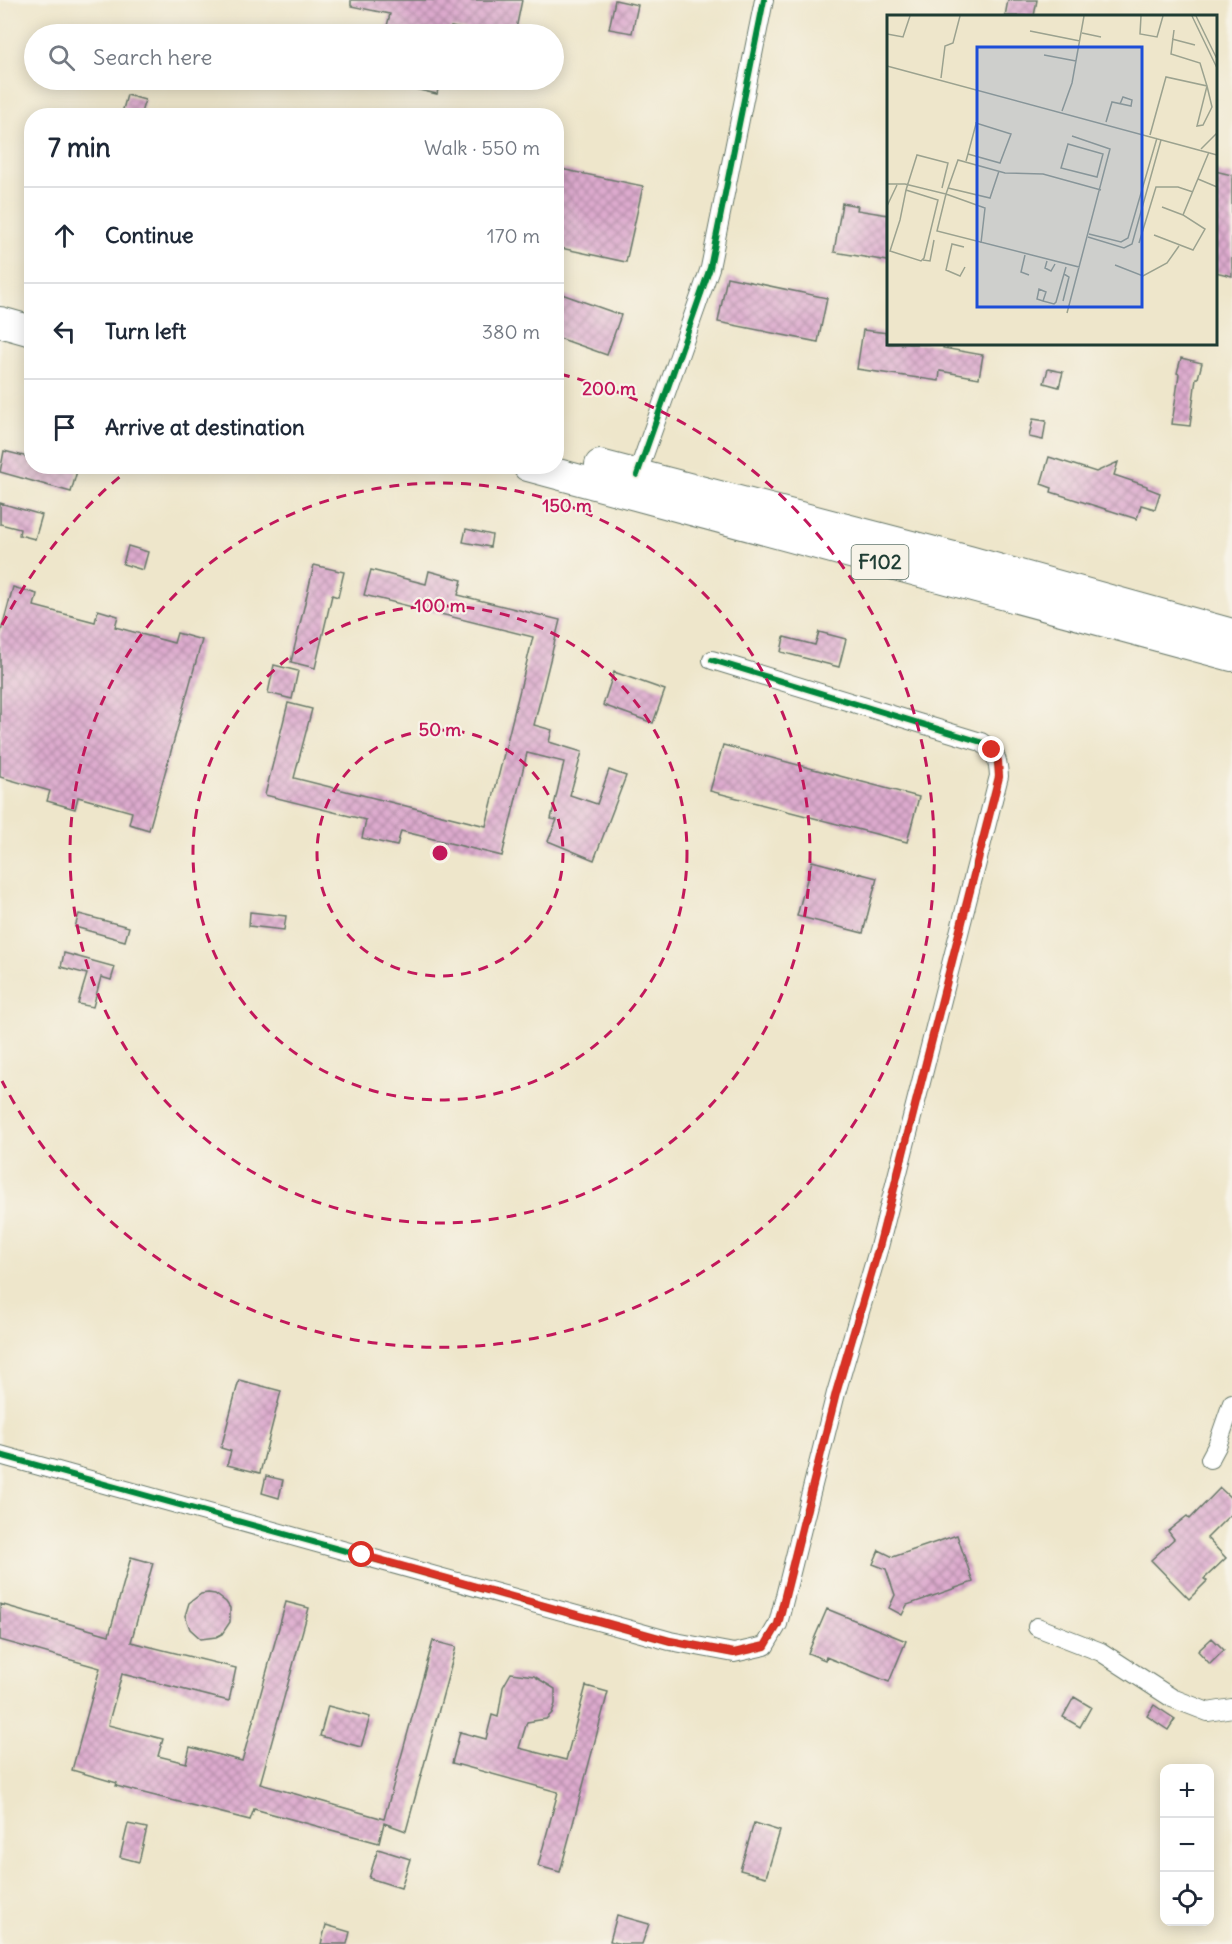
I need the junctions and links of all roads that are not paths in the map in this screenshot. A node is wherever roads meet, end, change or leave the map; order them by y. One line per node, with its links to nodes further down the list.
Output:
1 (764, 0): 8 (street)
2 (0, 303): 3 (highway)
3 (24, 310)
4 (0, 322): 5 (highway)
5 (24, 329)
6 (564, 455): 8 (highway, F102)
7 (557, 474): 10 (highway, F102)
8 (637, 474): 9 (highway, F102)
9 (1232, 634)
10 (1232, 656)
11 (712, 660): 13 (street)
12 (1232, 1403): 14 (street)
13 (0, 1455)
14 (1210, 1459)
15 (1037, 1627): 16 (street)
16 (1232, 1708)

